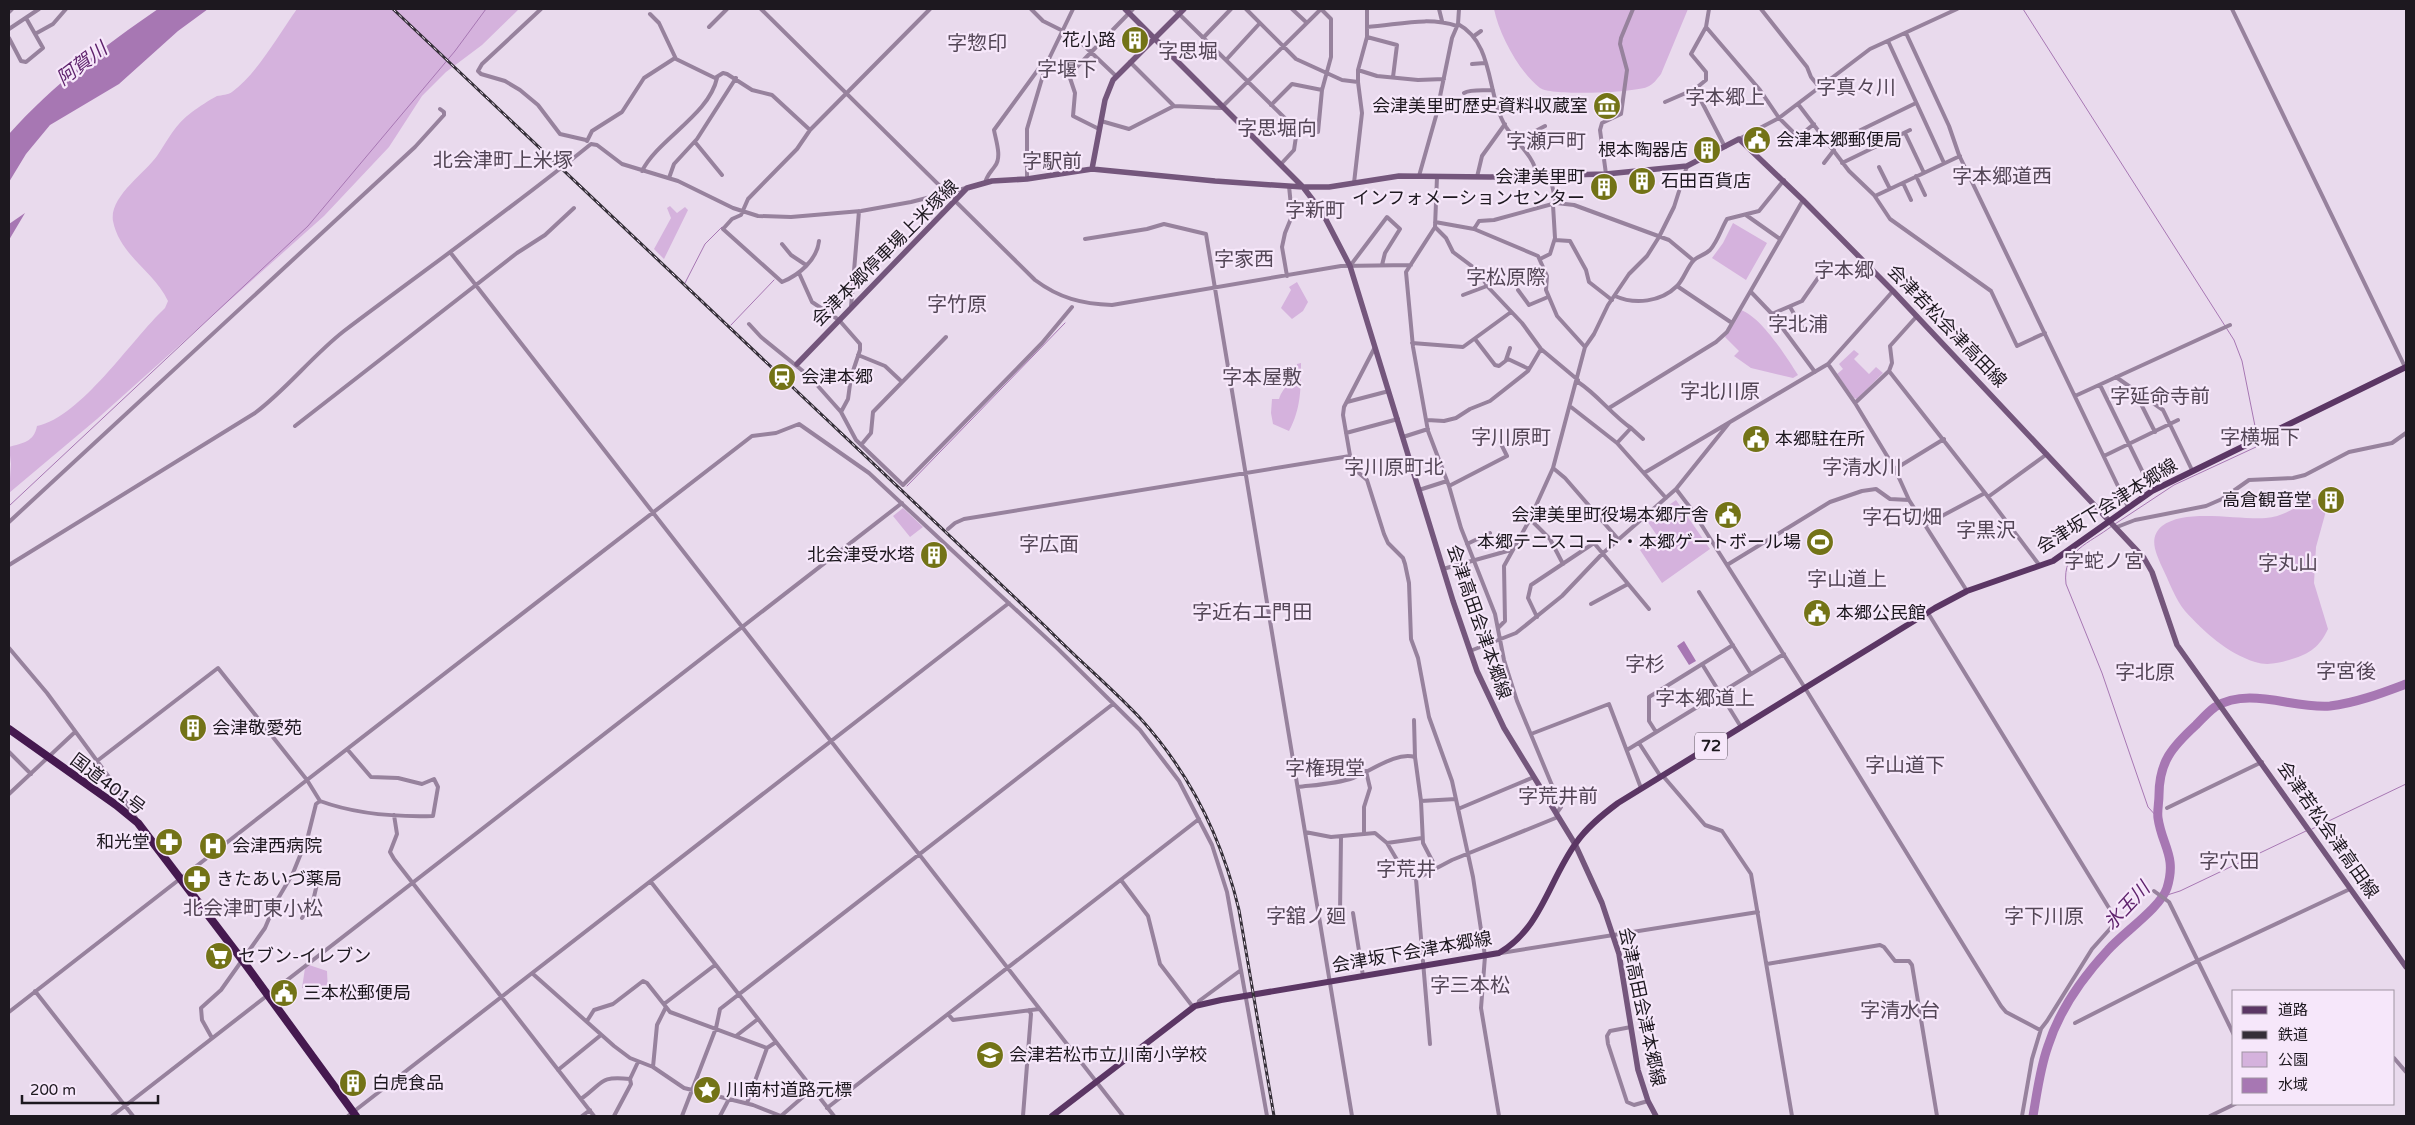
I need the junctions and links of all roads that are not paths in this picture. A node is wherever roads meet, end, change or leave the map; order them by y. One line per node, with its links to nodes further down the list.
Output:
1 (12, 9): 25 (street)
2 (39, 9): 27 (street)
3 (66, 9): 39 (street)
4 (541, 9): 89 (street)
5 (727, 9): 32 (street)
6 (761, 9): 67 (street)
7 (930, 9): 67 (street)
8 (1031, 9): 36 (street)
9 (1073, 9): 36 (street)
10 (1184, 9): 24 (main road)
11 (1231, 9): 44 (street)
12 (1246, 9): 29 (street)
13 (1292, 9): 30 (street)
14 (1321, 9): 30 (street); 55 (street)
15 (1367, 9): 33 (street)
16 (1439, 9): 28 (street)
17 (1459, 9): 31 (street)
18 (1633, 9): 106 (street)
19 (1709, 9): 34 (street)
20 (1761, 9): 63 (street)
21 (1957, 9): 38 (street)
22 (2232, 9): 186 (street)
23 (1129, 10): 43 (main road); 47 (street)
24 (1176, 11): 43 (main road); 44 (street)
25 (9, 12)
26 (650, 14): 48 (street)
27 (26, 18): 35 (street); 39 (street)
28 (1442, 21): 31 (street); 33 (street)
29 (1260, 23): 46 (street); 49 (street)
30 (1307, 23): 46 (street)
31 (1457, 25): 40 (street); 60 (street)
32 (708, 27)
33 (1367, 27): 41 (street)
34 (1706, 28): 64 (street); 78 (street)
35 (9, 29)
36 (1062, 31): 47 (street); 53 (street)
37 (1481, 32): 40 (street)
38 (1906, 33): 45 (street); 96 (street)
39 (35, 34): 42 (street)
40 (1474, 36): 51 (street)
41 (1367, 37): 54 (street); 57 (street)
42 (9, 38)
43 (1154, 38): 50 (main road); 75 (main road)
44 (1203, 38): 49 (street)
45 (1888, 41): 63 (street); 71 (street)
46 (1284, 47): 55 (street); 61 (street)
47 (1091, 51): 56 (street); 83 (street)
48 (675, 58): 58 (street); 89 (street)
49 (1226, 60): 61 (street)
50 (1130, 62): 56 (main road); 74 (street)
51 (1485, 63): 52 (street); 66 (street)
52 (1472, 64)
53 (1046, 65): 115 (street); 117 (street)
54 (1358, 70): 57 (street); 62 (street)
55 (1327, 72): 62 (street); 65 (street)
56 (1116, 76): 79 (main road)
57 (1393, 77): 60 (street)
58 (717, 78): 59 (street); 104 (street)
59 (736, 78): 84 (street); 91 (street)
60 (1444, 79): 69 (street)
61 (1248, 82): 73 (street); 75 (street)
62 (1358, 82): 119 (street)
63 (1820, 88): 72 (street)
64 (1695, 89): 70 (street); 94 (street)
65 (1322, 90): 73 (street); 85 (street)
66 (1493, 90): 68 (street); 80 (street)
67 (847, 93): 84 (street); 124 (street)
68 (1464, 93)
69 (1439, 101): 77 (street); 108 (street)
70 (1665, 102)
71 (1916, 103): 93 (street); 99 (street)
72 (1798, 104): 78 (street); 81 (street)
73 (1271, 105): 85 (street)
74 (1174, 106): 75 (street); 79 (street)
75 (1224, 106): 100 (main road)
76 (440, 109): 240 (street)
77 (1452, 110)
78 (1779, 118): 81 (street); 88 (street)
79 (1101, 120): 83 (main road)
80 (1505, 124): 90 (street); 112 (street)
81 (1814, 124): 93 (street)
82 (1545, 126): 90 (street)
83 (1099, 129): 103 (main road)
84 (810, 130): 133 (street)
85 (1297, 130): 100 (street)
86 (1910, 130): 87 (street)
87 (1905, 133): 97 (street); 105 (street)
88 (1739, 139): 94 (main road); 116 (main road, 会津若松会津高田線)
89 (586, 140): 92 (street)
90 (1517, 141): 109 (street)
91 (695, 142): 107 (street); 113 (street)
92 (591, 144): 104 (street); 143 (street)
93 (1830, 145): 95 (street)
94 (1725, 147): 101 (main road)
95 (1834, 150): 97 (street); 98 (street)
96 (1960, 156): 99 (street); 174 (street)
97 (1842, 162): 126 (street)
98 (1824, 163)
99 (1944, 163): 105 (street)
100 (1281, 164): 121 (main road)
101 (1687, 166): 106 (main road); 137 (street)
102 (1879, 167): 123 (street)
103 (1092, 169): 115 (main road, 会津本郷停車場上米塚線); 120 (main road, 会津本郷停車場上米塚線)
104 (642, 170): 113 (street)
105 (1924, 173): 111 (street)
106 (1606, 174): 110 (main road)
107 (722, 175)
108 (1419, 176): 114 (main road); 119 (main road)
109 (1537, 176): 110 (main road); 112 (main road)
110 (1550, 176): 130 (street)
111 (1916, 176): 118 (street); 125 (street)
112 (1477, 177): 114 (main road)
113 (669, 178): 133 (street)
114 (1437, 178): 135 (street)
115 (1027, 179): 117 (main road, 会津本郷停車場上米塚線)
116 (1784, 180): 128 (main road, 会津若松会津高田線); 134 (street)
117 (985, 183): 122 (main road, 会津本郷停車場上米塚線)
118 (1902, 183): 123 (street); 129 (street)
119 (1354, 184): 121 (main road)
120 (1289, 186): 121 (main road, 会津本郷停車場上米塚線); 151 (street)
121 (1303, 187): 148 (main road, 会津高田会津本郷線)
122 (966, 188): 124 (street); 127 (main road, 会津本郷停車場上米塚線)
123 (1890, 189): 126 (street)
124 (948, 193): 127 (street); 132 (street)
125 (1925, 195)
126 (1875, 196): 174 (street)
127 (953, 200): 156 (street); 163 (main road, 会津本郷停車場上米塚線)
128 (1804, 200): 139 (street); 158 (main road, 会津若松会津高田線)
129 (1911, 200)
130 (1554, 204): 136 (street); 137 (street); 140 (street)
131 (574, 208): 153 (street)
132 (859, 211): 133 (street); 163 (street)
133 (743, 212): 150 (street)
134 (1746, 215): 139 (street); 145 (street)
135 (1435, 224): 136 (street); 149 (street); 154 (street)
136 (1474, 229): 144 (street)
137 (1659, 237): 145 (street); 162 (street)
138 (1085, 239): 156 (street)
139 (1780, 239): 159 (street)
140 (1555, 240): 144 (street); 162 (street)
141 (819, 241): 146 (street)
142 (782, 244): 146 (street)
143 (450, 252): 153 (street); 252 (street)
144 (1540, 259): 161 (street)
145 (1694, 260): 155 (street)
146 (806, 265): 150 (street)
147 (1382, 265): 148 (street); 148 (street); 149 (street)
148 (1350, 266): 151 (street); 178 (main road, 会津高田会津本郷線)
149 (1411, 266): 177 (street)
150 (799, 273): 169 (street)
151 (1287, 276): 156 (street)
152 (1818, 278): 164 (street)
153 (476, 285): 207 (street); 237 (street)
154 (1487, 286): 160 (street); 166 (street)
155 (1677, 286): 162 (street); 170 (street)
156 (1215, 287): 226 (street)
157 (1518, 290): 161 (street)
158 (1893, 291): 168 (main road, 会津若松会津高田線); 185 (street)
159 (1751, 292): 167 (street); 170 (street)
160 (1463, 295)
161 (1548, 297): 179 (street)
162 (1614, 298): 179 (street)
163 (851, 307): 169 (main road, 会津本郷停車場上米塚線)
164 (1790, 307): 167 (street); 173 (street)
165 (1072, 308): 219 (street)
166 (1511, 312): 176 (street); 181 (street)
167 (1772, 314): 189 (street)
168 (1917, 316): 188 (street); 220 (main road, 会津若松会津高田線)
169 (839, 320): 182 (street); 184 (main road, 会津本郷停車場上米塚線)
170 (1732, 323): 200 (street)
171 (749, 324): 184 (street)
172 (2230, 325): 190 (street)
173 (1803, 329)
174 (2045, 333): 196 (street)
175 (946, 337): 192 (street)
176 (1475, 339): 177 (street); 183 (street)
177 (1412, 343): 203 (street)
178 (1376, 347): 195 (main road, 会津高田会津本郷線); 197 (street)
179 (1585, 347): 191 (street)
180 (1510, 348): 183 (street)
181 (1541, 349): 187 (street); 191 (street)
182 (858, 356): 192 (street); 201 (street)
183 (1506, 360): 187 (street)
184 (797, 364): 201 (street)
185 (1828, 364): 189 (street); 198 (street)
186 (2405, 367): 225 (main road, 会津坂下会津本郷線 / 72)
187 (1529, 369): 203 (street)
188 (1889, 371): 198 (street); 215 (street)
189 (1815, 372): 205 (street)
190 (2116, 377): 193 (street); 194 (street)
191 (1578, 380): 199 (street); 200 (street)
192 (902, 382): 219 (street)
193 (2100, 385): 196 (street); 218 (street)
194 (2134, 390): 206 (street); 210 (street)
195 (1389, 391): 197 (street); 202 (main road, 会津高田会津本郷線)
196 (2075, 396): 222 (street)
197 (1347, 402): 211 (street)
198 (1855, 403): 224 (street)
199 (1571, 407): 217 (street); 223 (street)
200 (1609, 408): 208 (street)
201 (841, 412): 219 (street)
202 (1398, 419): 211 (street); 213 (main road, 会津高田会津本郷線)
203 (1427, 420): 209 (street)
204 (2178, 420): 206 (street)
205 (1729, 423): 227 (street); 229 (street)
206 (2170, 424): 210 (street); 225 (street)
207 (295, 426)
208 (1631, 428): 214 (street); 217 (street)
209 (1428, 429): 213 (street); 228 (street)
210 (2155, 432): 218 (street)
211 (1346, 433): 221 (street)
212 (2406, 433): 242 (street)
213 (1403, 437): 230 (main road, 会津高田会津本郷線)
214 (1643, 439)
215 (1944, 439): 224 (street); 232 (street)
216 (1500, 442): 228 (street)
217 (1617, 443): 227 (street)
218 (2129, 444): 222 (street); 231 (street)
219 (861, 445)
220 (2048, 454): 232 (street); 239 (main road, 会津若松会津高田線)
221 (1350, 456): 226 (street); 300 (street)
222 (2104, 456): 236 (street)
223 (1553, 468): 238 (street); 245 (street)
224 (1895, 469): 234 (street)
225 (2192, 470): 231 (main road, 会津坂下会津本郷線 / 72)
226 (1245, 473): 243 (street); 295 (street)
227 (1644, 473): 233 (street)
228 (1448, 484): 230 (street); 246 (street)
229 (1676, 489): 233 (street); 251 (street)
230 (1420, 490): 254 (main road, 会津高田会津本郷線)
231 (2152, 491): 236 (main road, 会津坂下会津本郷線 / 72)
232 (1986, 495): 241 (street); 253 (street)
233 (1666, 498): 245 (street)
234 (1909, 500): 241 (street); 251 (street)
235 (902, 503): 237 (street); 258 (street); 263 (street)
236 (2128, 507): 239 (main road, 会津坂下会津本郷線 / 72)
237 (654, 512): 263 (street); 283 (street)
238 (1530, 519): 247 (street); 250 (street)
239 (2110, 520): 242 (main road, 会津若松会津高田線); 253 (main road, 会津坂下会津本郷線 / 72)
240 (9, 522)
241 (1925, 525): 256 (street)
242 (2117, 527): 289 (main road, 会津若松会津高田線)
243 (948, 529)
244 (1490, 533): 246 (street)
245 (1618, 539): 248 (street)
246 (1467, 544): 249 (street)
247 (1512, 550): 249 (street); 264 (street)
248 (1602, 554): 250 (street); 255 (street); 262 (street)
249 (1473, 560): 254 (street); 264 (street)
250 (1563, 564): 262 (street)
251 (1728, 565): 269 (street)
252 (9, 566)
253 (2040, 566): 256 (main road, 会津坂下会津本郷線 / 72)
254 (1443, 569): 268 (main road, 会津高田会津本郷線)
255 (1628, 584): 259 (street); 260 (street)
256 (1967, 591): 261 (main road, 会津坂下会津本郷線 / 72)
257 (1700, 592): 266 (street)
258 (1009, 603): 274 (street); 281 (street)
259 (1591, 604)
260 (1648, 609)
261 (1928, 613): 272 (main road, 会津坂下会津本郷線 / 72); 360 (street)
262 (1537, 617): 265 (street)
263 (742, 627): 281 (street); 322 (street)
264 (1499, 627): 265 (street)
265 (1502, 640): 268 (street); 280 (street)
266 (1733, 645): 270 (street); 271 (street)
267 (9, 648): 278 (street)
268 (1470, 651): 293 (main road, 会津高田会津本郷線)
269 (1784, 654): 271 (street); 272 (street)
270 (1702, 664): 273 (street); 279 (street)
271 (1751, 674): 273 (street)
272 (1805, 688): 276 (main road, 会津坂下会津本郷線 / 72); 360 (street)
273 (1720, 693): 276 (street); 279 (street)
274 (1113, 704): 307 (street); 315 (street)
275 (1414, 720): 287 (street)
276 (1741, 727): 292 (main road, 会津坂下会津本郷線 / 72)
277 (9, 729): 286 (highway, 国道401号)
278 (75, 732): 286 (street); 288 (street)
279 (1656, 732): 282 (street)
280 (1531, 734): 284 (street); 306 (street)
281 (831, 741): 315 (street); 323 (street)
282 (1638, 743): 284 (street); 292 (street)
283 (347, 749): 294 (street); 305 (street)
284 (1627, 750): 297 (street)
285 (9, 752): 291 (street)
286 (48, 757): 291 (street); 299 (highway, 国道401号)
287 (1415, 757): 290 (street); 302 (street)
288 (97, 761): 294 (street); 296 (street)
289 (2262, 762): 303 (street); 324 (main road, 会津若松会津高田線)
290 (1366, 771): 295 (street); 310 (street)
291 (31, 774): 298 (street)
292 (1662, 776): 297 (main road, 会津坂下会津本郷線 / 72); 327 (street)
293 (1534, 777): 304 (street); 306 (main road, 会津高田会津本郷線)
294 (307, 780): 301 (street); 319 (street)
295 (1298, 787): 309 (street)
296 (117, 788): 299 (street); 308 (street)
297 (1641, 788): 314 (main road, 会津坂下会津本郷線 / 72)
298 (9, 794)
299 (107, 798): 308 (highway, 国道401号)
300 (1456, 799): 302 (street); 304 (street)
301 (320, 801): 305 (street); 318 (street)
302 (1421, 801): 312 (street)
303 (2167, 808)
304 (1458, 809): 316 (street)
305 (394, 815): 322 (street)
306 (1557, 816): 314 (main road, 会津高田会津本郷線); 316 (street)
307 (1199, 818): 321 (street); 340 (street)
308 (138, 823): 319 (highway, 国道401号)
309 (1305, 832): 311 (street); 343 (street)
310 (1364, 833): 311 (street); 313 (street)
311 (1340, 837): 328 (street)
312 (1422, 838): 313 (street); 317 (street)
313 (1387, 843): 320 (street)
314 (1575, 844): 330 (main road, 会津高田会津本郷線); 331 (main road, 会津坂下会津本郷線 / 72)
315 (919, 854): 339 (street); 346 (street)
316 (1468, 854): 317 (street); 332 (street)
317 (1436, 868): 320 (street)
318 (293, 873): 329 (street); 333 (street)
319 (180, 878): 333 (highway, 国道401号); 344 (street)
320 (1417, 879): 337 (street)
321 (1121, 880): 339 (street); 350 (street)
322 (412, 882): 345 (street); 348 (street)
323 (651, 882): 336 (street); 341 (street)
324 (2350, 889): 334 (street); 338 (main road, 会津若松会津高田線)
325 (2154, 891): 334 (street)
326 (1353, 912): 342 (street)
327 (1758, 912): 330 (street); 335 (street)
328 (1340, 913)
329 (302, 918)
330 (1613, 935): 331 (street); 358 (main road, 会津高田会津本郷線)
331 (1499, 953): 332 (main road, 会津坂下会津本郷線 / 72)
332 (1485, 956): 337 (main road, 会津坂下会津本郷線 / 72); 402 (street)
333 (243, 961): 345 (highway, 国道401号); 364 (street)
334 (2197, 961): 357 (street); 361 (street)
335 (1767, 964): 404 (street); 405 (street)
336 (715, 965): 346 (street); 349 (street)
337 (1424, 966): 342 (main road, 会津坂下会津本郷線 / 72); 366 (street)
338 (2406, 967)
339 (1008, 968): 351 (street); 354 (street)
340 (1241, 970): 347 (street); 350 (street)
341 (532, 974): 348 (street); 356 (street)
342 (1363, 976): 343 (main road, 会津坂下会津本郷線 / 72)
343 (1330, 982): 347 (main road, 会津坂下会津本郷線 / 72); 401 (street)
344 (36, 991): 353 (street); 384 (street)
345 (267, 995): 364 (street); 387 (highway, 国道401号)
346 (738, 995): 355 (street); 359 (street)
347 (1246, 996): 350 (main road, 会津坂下会津本郷線 / 72); 400 (street)
348 (502, 997): 372 (street); 387 (street)
349 (665, 1006): 356 (street); 359 (street); 370 (street)
350 (1196, 1006): 376 (main road, 会津坂下会津本郷線 / 72)
351 (1039, 1008): 352 (street); 376 (street)
352 (1029, 1010): 354 (street); 397 (street)
353 (9, 1012)
354 (948, 1014): 385 (street)
355 (758, 1019): 363 (street); 365 (street)
356 (587, 1021): 362 (street)
357 (2074, 1023)
358 (1631, 1027): 381 (main road, 会津高田会津本郷線); 381 (street)
359 (716, 1028): 363 (street); 378 (street)
360 (2041, 1029): 406 (street)
361 (2232, 1031)
362 (601, 1035): 369 (street); 372 (street)
363 (736, 1036): 367 (street)
364 (212, 1038): 384 (street)
365 (776, 1042): 367 (street); 377 (street)
366 (1430, 1044)
367 (767, 1048): 382 (street)
368 (2395, 1059): 371 (street)
369 (638, 1062): 370 (street); 375 (street)
370 (653, 1067): 378 (street)
371 (2401, 1067): 373 (street); 374 (street)
372 (558, 1070): 379 (street)
373 (2395, 1070)
374 (2406, 1072)
375 (630, 1079): 379 (street); 392 (street)
376 (1096, 1082): 398 (main road, 会津坂下会津本郷線 / 72); 399 (street)
377 (812, 1089): 385 (street); 395 (street)
378 (692, 1090): 380 (street); 393 (street)
379 (581, 1099): 386 (street)
380 (729, 1099): 382 (street); 394 (street)
381 (1648, 1101): 403 (main road, 会津高田会津本郷線)
382 (747, 1103): 395 (street)
383 (2233, 1105): 407 (street)
384 (125, 1106): 388 (street); 389 (street)
385 (827, 1108): 396 (street)
386 (590, 1110): 390 (street); 391 (street)
387 (352, 1115)
388 (112, 1116)
389 (133, 1116)
390 (582, 1116)
391 (594, 1116)
392 (614, 1116)
393 (682, 1116)
394 (720, 1116)
395 (781, 1116)
396 (834, 1116)
397 (1023, 1116)
398 (1052, 1116)
399 (1123, 1116)
400 (1267, 1116)
401 (1352, 1116)
402 (1499, 1116)
403 (1656, 1116)
404 (1792, 1116)
405 (1937, 1116)
406 (2022, 1116)
407 (2210, 1116)

